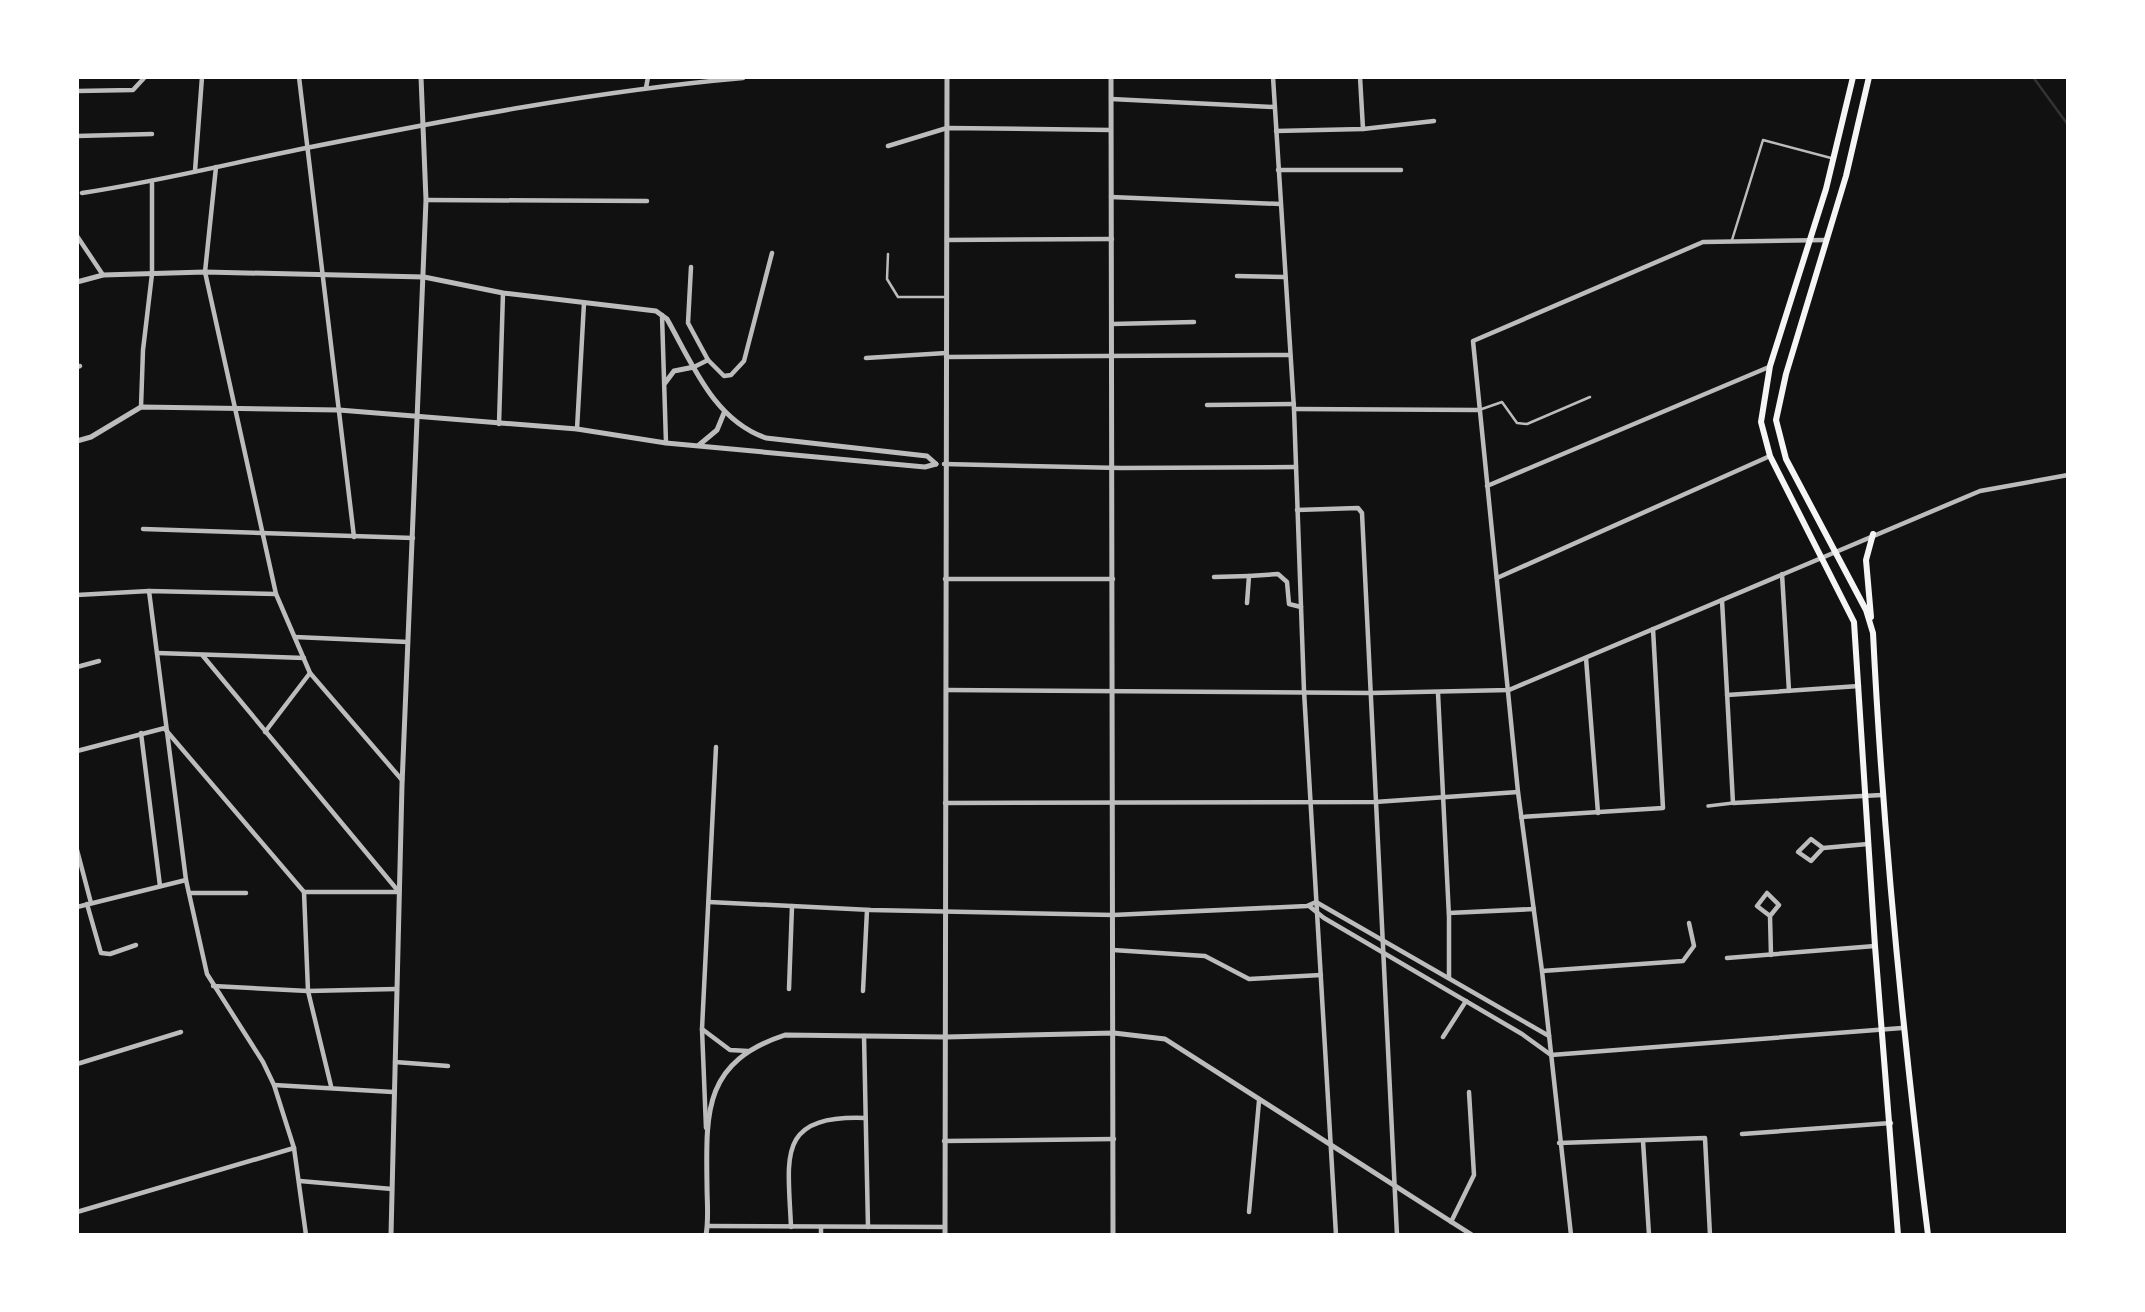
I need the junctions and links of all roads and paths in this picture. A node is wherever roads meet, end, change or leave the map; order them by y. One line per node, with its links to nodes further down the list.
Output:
1 (145, 77): 14 (street)
2 (202, 77): 31 (street)
3 (299, 77): 26 (street)
4 (421, 77): 18 (street)
5 (648, 77): 13 (street)
6 (947, 77): 19 (street)
7 (1111, 77): 15 (street)
8 (1273, 77): 16 (street)
9 (1360, 77): 21 (street)
10 (1854, 77): 27 (main road)
11 (1869, 77): 42 (main road)
12 (743, 78): 13 (street)
13 (646, 88): 18 (street)
14 (77, 91)
15 (1111, 99): 16 (street); 20 (street)
16 (1274, 107): 22 (street)
17 (1434, 121): 21 (street)
18 (425, 124): 26 (street); 35 (street)
19 (947, 128): 20 (street); 25 (street); 40 (street)
20 (1111, 130): 34 (street)
21 (1363, 130): 22 (street)
22 (1276, 131): 29 (street)
23 (152, 134): 24 (street)
24 (77, 136)
25 (888, 146)
26 (306, 148): 28 (street); 48 (street)
27 (1834, 159): 41 (lane); 43 (main road)
28 (216, 167): 31 (street); 47 (street)
29 (1278, 170): 30 (street); 37 (street)
30 (1401, 170)
31 (195, 171): 32 (street)
32 (152, 183): 33 (street); 49 (street)
33 (82, 193)
34 (1111, 197): 37 (street); 39 (street)
35 (426, 200): 36 (street); 53 (street)
36 (647, 201)
37 (1280, 204): 52 (street)
38 (77, 236): 50 (street)
39 (1112, 239): 40 (street); 60 (street)
40 (947, 240): 56 (street)
41 (1732, 240): 43 (street); 75 (street)
42 (1828, 240): 43 (street); 96 (main road)
43 (1810, 243): 66 (main road)
44 (772, 253): 65 (street)
45 (888, 254): 56 (lane)
46 (691, 267): 65 (street)
47 (205, 272): 48 (street); 49 (street); 73 (street)
48 (321, 273): 53 (street); 74 (street)
49 (152, 274): 50 (street); 72 (street)
50 (103, 275): 54 (street)
51 (1237, 276): 52 (street)
52 (1284, 276): 62 (street)
53 (424, 277): 55 (street); 77 (street)
54 (77, 282)
55 (503, 293): 57 (street); 78 (street)
56 (946, 297): 61 (street)
57 (584, 303): 58 (street); 79 (street)
58 (662, 314): 67 (street); 68 (street)
59 (1194, 322): 60 (street)
60 (1112, 324): 63 (street)
61 (946, 355): 63 (street); 64 (street); 85 (street)
62 (1289, 355): 63 (street); 71 (street)
63 (1112, 356): 86 (street)
64 (866, 358)
65 (708, 360): 67 (street)
66 (1770, 366): 83 (main road); 89 (street)
67 (694, 367): 68 (street); 76 (street)
68 (665, 383): 81 (street)
69 (1590, 397): 75 (lane)
70 (1207, 405): 71 (street)
71 (1294, 406): 75 (street); 87 (street)
72 (141, 407): 73 (street); 80 (street)
73 (235, 408): 74 (street); 92 (street)
74 (338, 410): 77 (street); 94 (street)
75 (1478, 411): 89 (street)
76 (724, 413): 82 (street); 84 (street)
77 (416, 416): 78 (street); 95 (street)
78 (499, 424): 79 (street)
79 (577, 429): 81 (street)
80 (77, 441)
81 (666, 443): 82 (street)
82 (699, 445): 84 (street)
83 (1770, 456): 97 (main road); 101 (street)
84 (936, 464): 85 (street)
85 (944, 464): 86 (street); 102 (street)
86 (1113, 467): 87 (street); 103 (street)
87 (1296, 467): 90 (street)
88 (2068, 475): 93 (street)
89 (1487, 486): 101 (street)
90 (1297, 510): 109 (street); 127 (street)
91 (143, 529): 92 (street)
92 (261, 534): 94 (street); 105 (street)
93 (1873, 534): 96 (street); 111 (main road)
94 (354, 537): 95 (street)
95 (413, 538): 113 (street)
96 (1836, 551): 97 (street); 111 (main road)
97 (1823, 556): 98 (street); 121 (main road)
98 (1782, 574): 107 (street); 126 (street)
99 (1249, 576): 100 (street); 108 (street); 109 (street)
100 (1214, 577)
101 (1497, 578): 124 (street)
102 (945, 579): 103 (street); 122 (street)
103 (1114, 579): 123 (street)
104 (149, 591): 105 (street); 106 (street); 114 (street)
105 (276, 594): 112 (street)
106 (77, 595)
107 (1722, 600): 110 (street); 129 (street)
108 (1247, 603)
109 (1301, 607): 125 (street)
110 (1653, 629): 117 (street); 146 (street)
111 (1873, 633): 138 (main road)
112 (295, 637): 113 (street); 116 (street)
113 (408, 642): 135 (street)
114 (157, 653): 115 (street); 130 (street)
115 (203, 656): 116 (street); 131 (street)
116 (304, 658): 120 (street)
117 (1586, 658): 124 (street); 146 (street)
118 (99, 661): 119 (street)
119 (77, 667)
120 (310, 673): 131 (street); 135 (street)
121 (1860, 686): 126 (street); 137 (main road)
122 (946, 690): 123 (street); 142 (street)
123 (1113, 690): 125 (street); 144 (street)
124 (1510, 690): 128 (street); 136 (street)
125 (1304, 691): 127 (street); 140 (street)
126 (1790, 691): 129 (street)
127 (1371, 693): 128 (street); 141 (street)
128 (1438, 693): 139 (street)
129 (1727, 695): 143 (street)
130 (165, 728): 132 (street); 153 (street); 155 (street)
131 (265, 732): 156 (street)
132 (141, 733): 134 (street); 154 (street)
133 (716, 747): 159 (street)
134 (77, 751)
135 (402, 780): 156 (street)
136 (1518, 792): 139 (street); 147 (street)
137 (1866, 795): 138 (street); 143 (street); 149 (main road)
138 (1882, 795): 148 (main road)
139 (1443, 798): 141 (street); 168 (street)
140 (1311, 802): 141 (street); 144 (street); 160 (street)
141 (1375, 802): 173 (street)
142 (945, 803): 144 (street); 167 (street)
143 (1733, 803): 145 (street)
144 (1113, 804): 169 (street)
145 (1708, 806)
146 (1598, 813): 147 (street)
147 (1521, 817): 165 (street)
148 (1884, 834): 149 (main road); 189 (main road)
149 (1868, 835): 150 (main road)
150 (1868, 844): 151 (street); 175 (main road)
151 (1823, 848): 151 (street)
152 (77, 850): 161 (street)
153 (186, 880): 154 (street); 158 (street)
154 (160, 886): 161 (street)
155 (304, 892): 156 (street); 186 (street)
156 (400, 892): 184 (street)
157 (246, 893): 158 (street)
158 (189, 894): 183 (street)
159 (709, 902): 162 (street); 190 (street)
160 (1316, 902): 163 (street); 170 (street); 173 (street)
161 (89, 904): 164 (street); 174 (street)
162 (792, 906): 166 (street); 185 (street)
163 (1309, 906): 169 (street); 170 (street)
164 (77, 907)
165 (1534, 909): 168 (street); 180 (street)
166 (867, 910): 167 (street); 187 (street)
167 (947, 912): 169 (street); 195 (street)
168 (1449, 913): 182 (street)
169 (1113, 915): 176 (street)
170 (1317, 915): 177 (street); 181 (street)
171 (1770, 916): 171 (street); 178 (street)
172 (1689, 923): 180 (street)
173 (1382, 940): 177 (street); 182 (street)
174 (136, 945)
175 (1875, 946): 178 (street); 191 (main road)
176 (1113, 950): 181 (street); 193 (street)
177 (1384, 954): 188 (street); 219 (street)
178 (1771, 954): 179 (street)
179 (1727, 958)
180 (1542, 971): 197 (street)
181 (1321, 975): 216 (street)
182 (1449, 979): 197 (street)
183 (213, 986): 186 (street); 203 (street)
184 (396, 989): 186 (street); 200 (street)
185 (789, 989)
186 (308, 991): 204 (street)
187 (863, 991)
188 (1466, 1001): 196 (street); 199 (street)
189 (1902, 1028): 191 (street); 242 (main road)
190 (702, 1029): 198 (street); 210 (street)
191 (1882, 1030): 199 (street); 209 (main road)
192 (181, 1032): 201 (street)
193 (1114, 1032): 195 (street); 207 (street); 212 (street)
194 (864, 1035): 195 (street); 198 (street); 208 (street)
195 (946, 1037): 213 (street)
196 (1443, 1037)
197 (1549, 1037): 199 (street)
198 (748, 1051): 210 (street)
199 (1551, 1055): 215 (street)
200 (394, 1061): 202 (street); 205 (street)
201 (77, 1064)
202 (448, 1066)
203 (274, 1085): 204 (street); 217 (street)
204 (331, 1086): 205 (street)
205 (393, 1092): 220 (street)
206 (1469, 1092): 223 (street)
207 (1259, 1101): 216 (street); 222 (street)
208 (865, 1118): 225 (street); 227 (street)
209 (1891, 1123): 211 (street); 241 (main road)
210 (706, 1130): 224 (street)
211 (1742, 1133)
212 (1114, 1139): 213 (street); 234 (street)
213 (944, 1141): 228 (street)
214 (1643, 1141): 215 (street); 239 (street); 240 (street)
215 (1559, 1143): 238 (street)
216 (1331, 1145): 219 (street); 235 (street)
217 (294, 1148): 218 (street); 221 (street)
218 (300, 1181): 220 (street); 229 (street)
219 (1395, 1186): 223 (street); 236 (street)
220 (392, 1189): 230 (street)
221 (77, 1212)
222 (1249, 1212)
223 (1451, 1222): 237 (street)
224 (708, 1226): 225 (street); 231 (street)
225 (790, 1227): 226 (street)
226 (821, 1227): 227 (street); 232 (street)
227 (868, 1227): 228 (street)
228 (945, 1227): 233 (street)
229 (306, 1235)
230 (391, 1235)
231 (706, 1235)
232 (821, 1235)
233 (945, 1235)
234 (1113, 1235)
235 (1336, 1235)
236 (1397, 1235)
237 (1472, 1235)
238 (1572, 1235)
239 (1649, 1235)
240 (1710, 1235)
241 (1898, 1235)
242 (1928, 1235)

